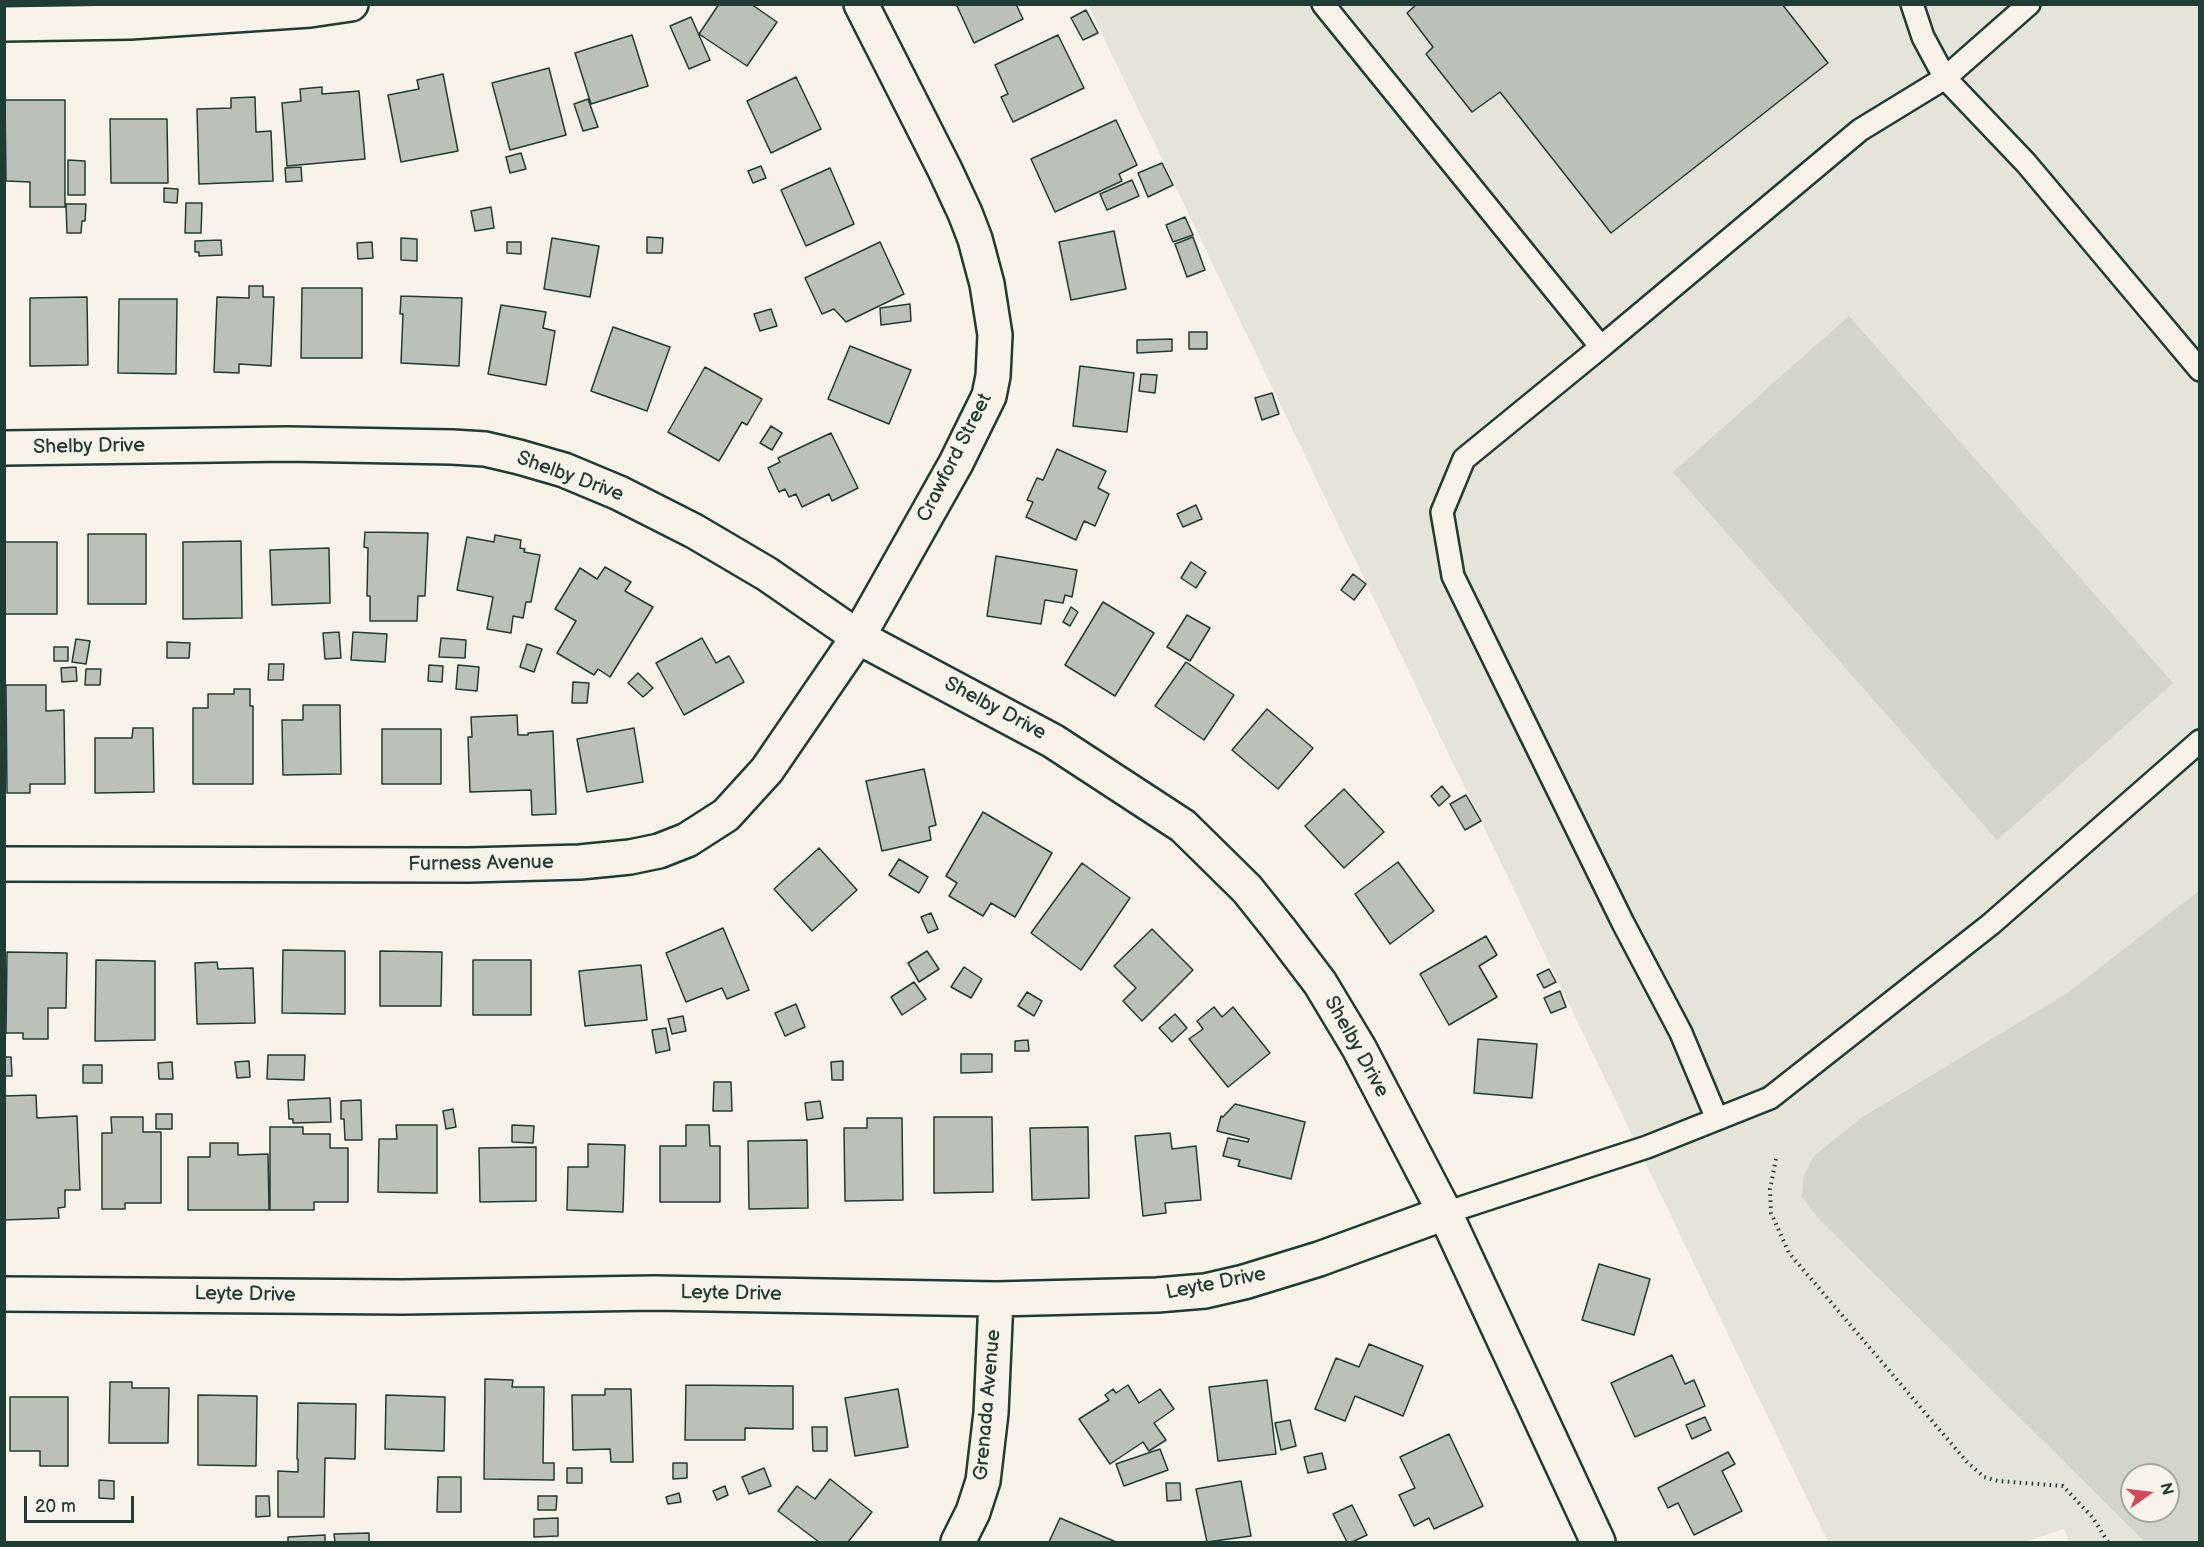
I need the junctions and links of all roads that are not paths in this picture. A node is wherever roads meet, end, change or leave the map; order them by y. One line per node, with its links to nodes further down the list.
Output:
1 (351, 4): 6 (street)
2 (861, 4): 11 (street, Crawford Street)
3 (1323, 4): 8 (lane)
4 (1912, 4): 7 (lane)
5 (2029, 4): 7 (lane)
6 (4, 24)
7 (1945, 78): 8 (lane); 9 (lane)
8 (1600, 347): 14 (lane)
9 (2199, 370)
10 (4, 448): 11 (street, Shelby Drive)
11 (858, 637): 13 (street, Furness Avenue); 15 (street, Shelby Drive)
12 (2199, 741): 14 (lane)
13 (4, 864)
14 (1717, 1119): 15 (lane)
15 (1446, 1213): 17 (street, Leyte Drive); 19 (street, Shelby Drive)
16 (4, 1294): 17 (street, Leyte Drive)
17 (996, 1299): 18 (street, Grenada Avenue)
18 (958, 1542)
19 (1598, 1542)

